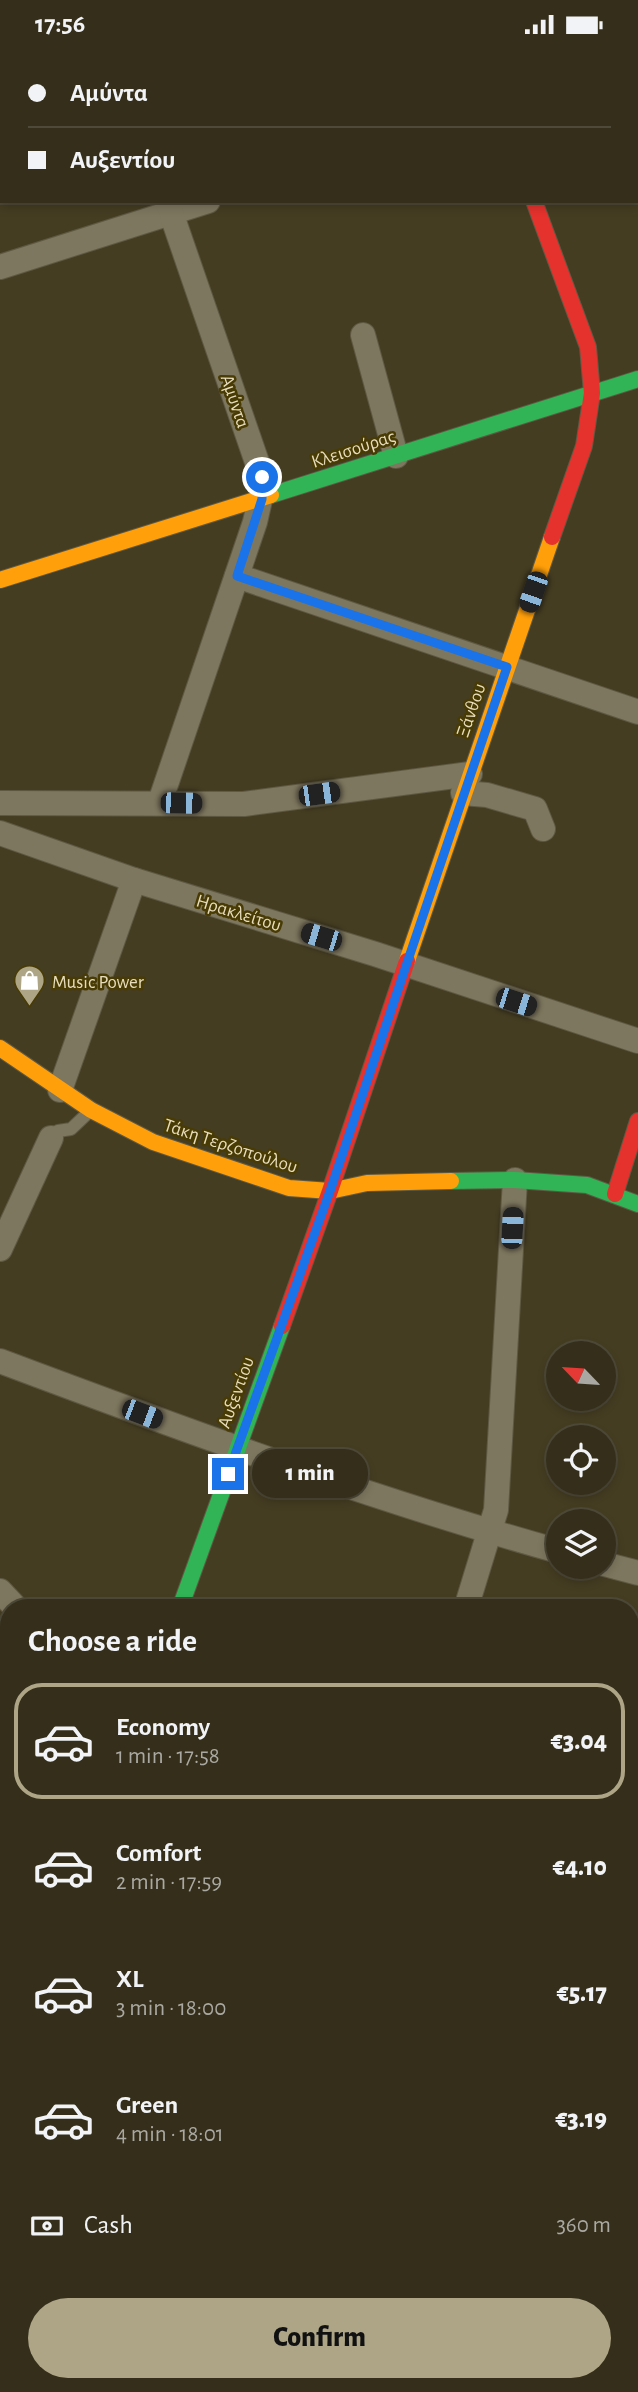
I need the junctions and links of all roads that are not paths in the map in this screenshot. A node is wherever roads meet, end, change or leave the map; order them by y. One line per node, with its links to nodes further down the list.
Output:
1 (195, 203): 3 (street)
2 (535, 203): 7 (main road, Ξάνθου)
3 (169, 207): 4 (street); 9 (street, Αμύντα)
4 (0, 267)
5 (363, 335): 8 (street)
6 (638, 379): 7 (main road, Κλεισούρας)
7 (593, 393): 8 (main road, Κλεισούρας); 12 (main road, Ξάνθου)
8 (396, 456): 9 (main road, Κλεισούρας)
9 (262, 499): 10 (street, Αμύντα); 11 (main road, Κλεισούρας)
10 (237, 576): 12 (street); 15 (street, Αμύντα)
11 (0, 580)
12 (507, 667): 13 (street); 14 (main road, Ξάνθου)
13 (638, 712)
14 (467, 784): 15 (street); 17 (street); 20 (main road, Ξάνθου)
15 (160, 802): 16 (street)
16 (0, 803)
17 (543, 829)
18 (0, 833): 19 (street, Ηρακλείτου)
19 (134, 880): 20 (street, Ηρακλείτου); 23 (street)
20 (406, 965): 21 (street, Ηρακλείτου); 28 (main road, Ξάνθου)
21 (638, 1041)
22 (0, 1048): 23 (main road, Τάκη Τερζοπούλου)
23 (60, 1090): 24 (main road, Τάκη Τερζοπούλου)
24 (91, 1110): 26 (lane); 28 (main road, Τάκη Τερζοπούλου)
25 (636, 1135): 29 (main road)
26 (51, 1138): 31 (street)
27 (515, 1180): 28 (main road, Τάκη Τερζοπούλου); 29 (main road, Τάκη Τερζοπούλου); 34 (street)
28 (330, 1191): 33 (main road, Αυξεντίου)
29 (615, 1194): 30 (main road, Τάκη Τερζοπούλου)
30 (638, 1204)
31 (0, 1249)
32 (0, 1361): 33 (street)
33 (237, 1448): 34 (street); 38 (main road, Αυξεντίου)
34 (490, 1532): 35 (street); 39 (street)
35 (546, 1548)
36 (616, 1567): 37 (street)
37 (638, 1573)
38 (187, 1599)
39 (469, 1599)
40 (306, 2392): 41 (street)
41 (315, 2392)

